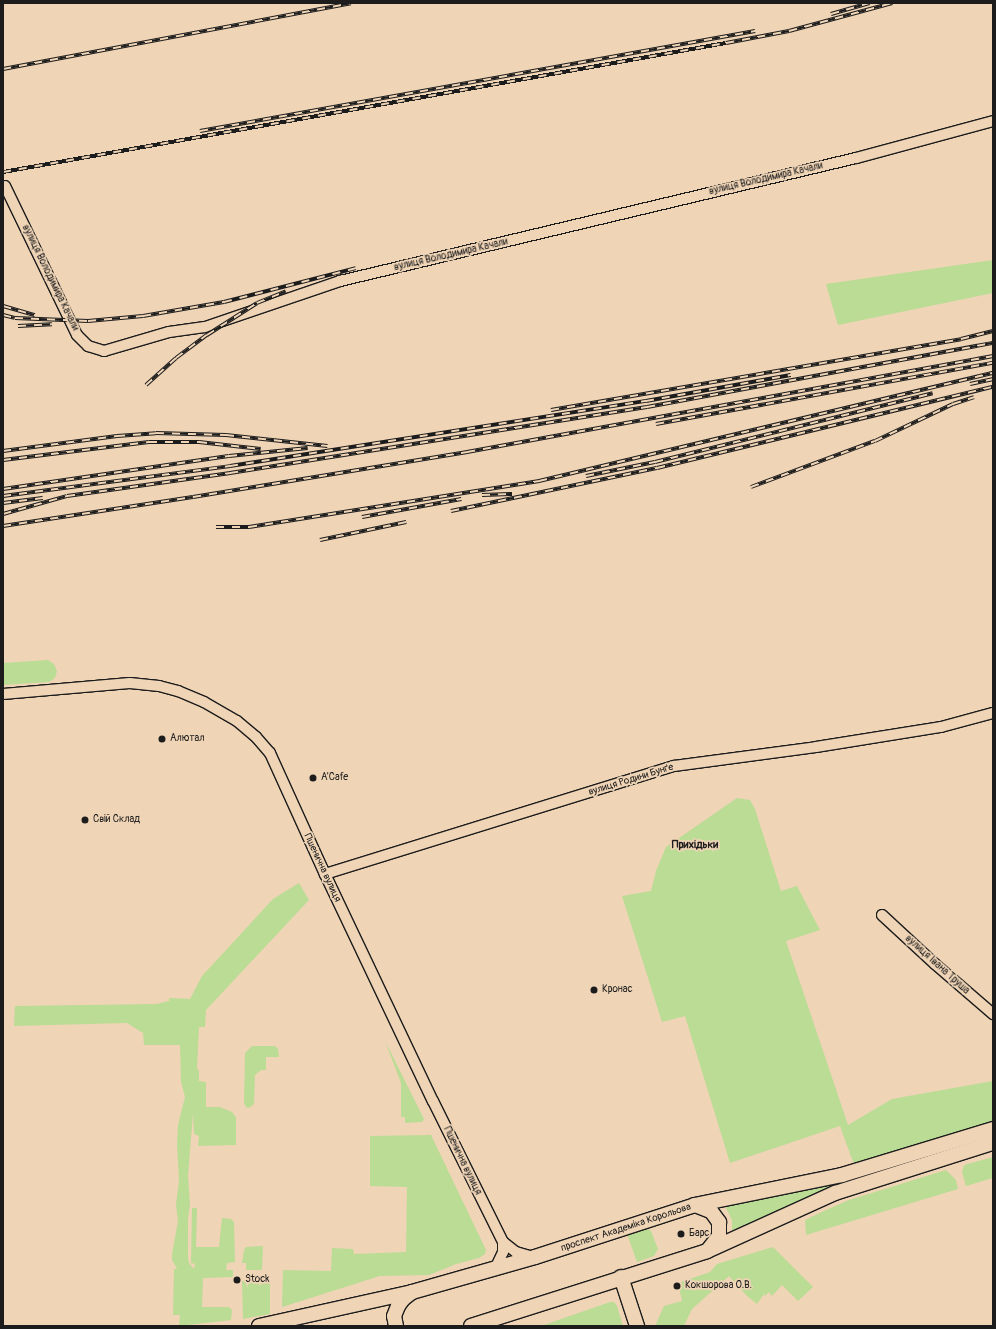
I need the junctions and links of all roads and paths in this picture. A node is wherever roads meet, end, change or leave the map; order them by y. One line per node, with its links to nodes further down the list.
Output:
1 (993, 121): 2 (street, вулиця Володимира Качали)
2 (5, 186)
3 (3, 694): 5 (street, Пшенична вулиця)
4 (993, 714): 5 (street, вулиця Родини Бунґе)
5 (325, 874): 11 (street, Пшенична вулиця)
6 (882, 915): 7 (street, вулиця Івана Труша)
7 (993, 1014)
8 (993, 1129): 10 (main road, проспект Академіка Корольова)
9 (993, 1143): 12 (main road)
10 (695, 1205): 12 (main road); 13 (main road, проспект Академіка Корольова)
11 (503, 1242): 13 (street); 14 (street)
12 (707, 1251): 15 (main road)
13 (535, 1257): 14 (main road, проспект Академіка Корольова)
14 (495, 1269): 16 (main road, проспект Академіка Корольова)
15 (621, 1277): 19 (main road); 20 (main road)
16 (412, 1292): 17 (main road, проспект Академіка Корольова); 18 (main road)
17 (259, 1326)
18 (396, 1326)
19 (471, 1326)
20 (637, 1326)

